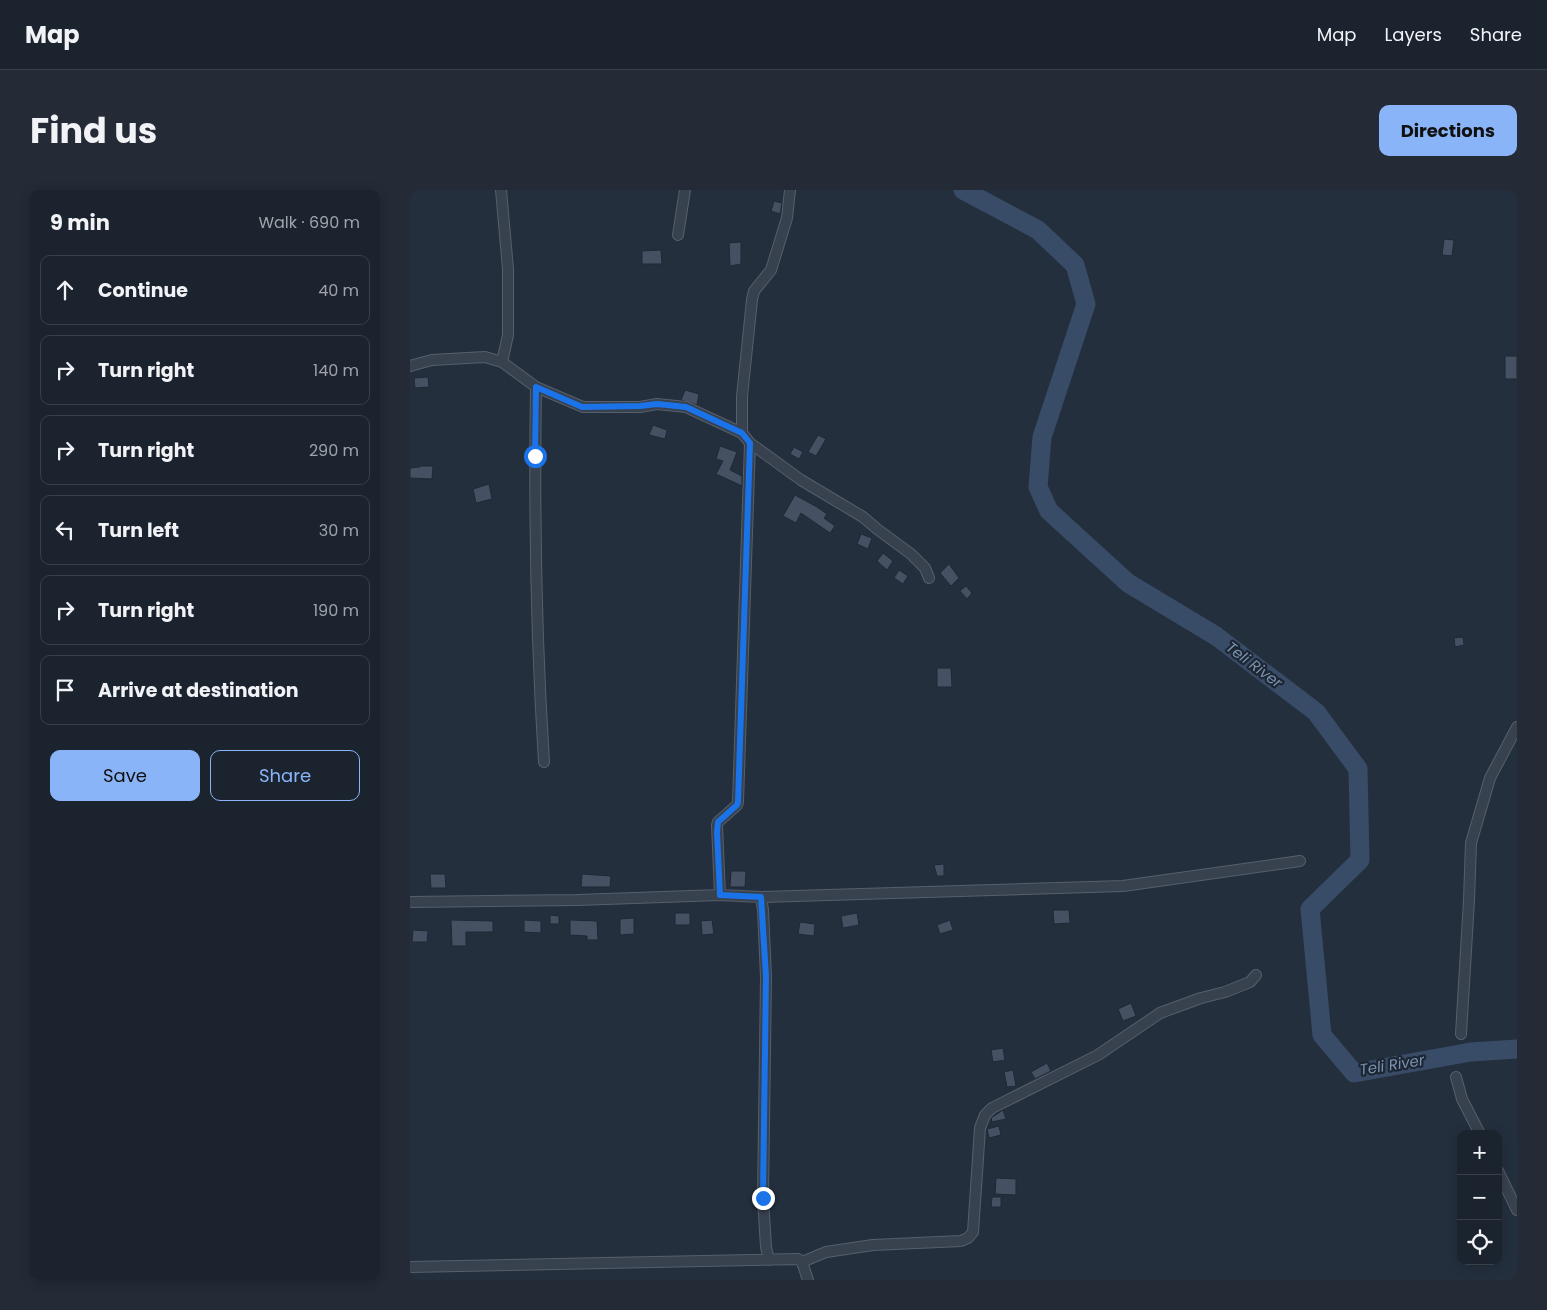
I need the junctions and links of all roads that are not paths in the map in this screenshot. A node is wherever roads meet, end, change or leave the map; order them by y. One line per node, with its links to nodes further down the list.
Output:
1 (501, 190): 5 (street)
2 (685, 190): 4 (street)
3 (790, 190): 8 (street)
4 (678, 235)
5 (502, 362): 6 (street); 7 (street)
6 (410, 366)
7 (536, 387): 8 (street); 12 (street)
8 (742, 433): 9 (street)
9 (750, 443): 10 (street); 14 (street)
10 (929, 578)
11 (1517, 727): 18 (street)
12 (544, 762)
13 (1300, 862): 15 (street)
14 (720, 895): 15 (street); 16 (street)
15 (761, 897): 23 (street)
16 (410, 902)
17 (1256, 975): 24 (street)
18 (1461, 1034)
19 (1456, 1077): 20 (street)
20 (1478, 1130)
21 (1500, 1175): 22 (street)
22 (1517, 1210)
23 (769, 1260): 24 (street); 25 (street)
24 (802, 1262): 26 (street)
25 (410, 1267)
26 (808, 1280)

